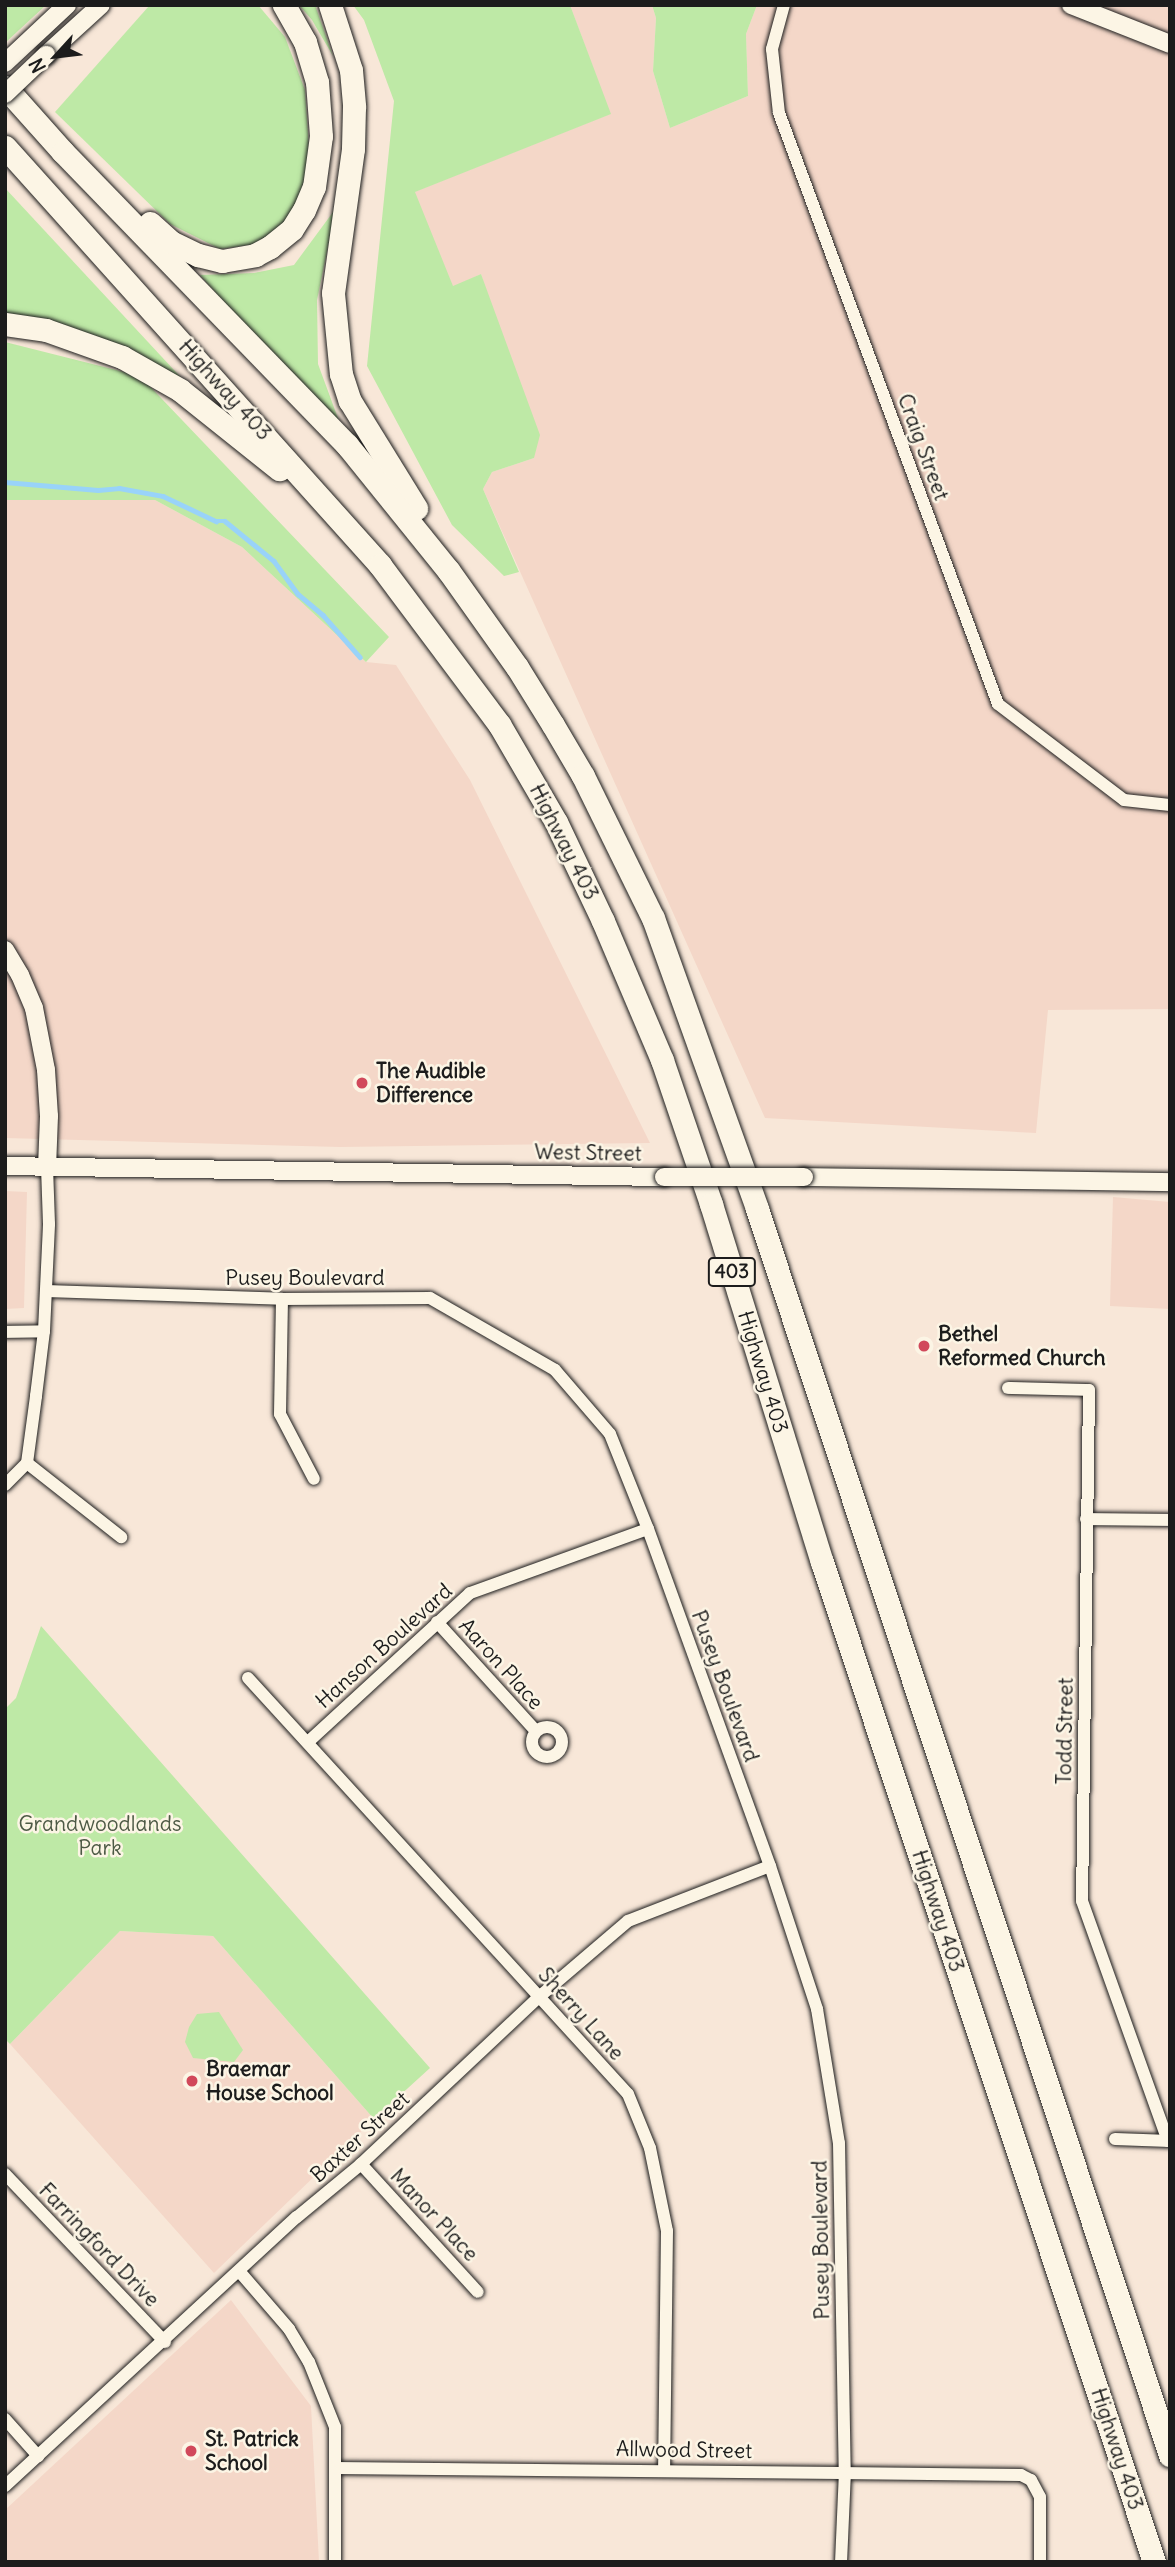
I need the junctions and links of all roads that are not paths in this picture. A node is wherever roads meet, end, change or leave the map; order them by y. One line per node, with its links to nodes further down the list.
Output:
1 (67, 5): 8 (main road)
2 (101, 5): 10 (main road, bridge)
3 (284, 5): 12 (highway)
4 (330, 5): 15 (highway)
5 (784, 5): 16 (street, Craig Street)
6 (1071, 5): 7 (main road)
7 (1170, 44)
8 (5, 63)
9 (5, 87): 12 (highway, Highway 403 / 403)
10 (5, 94)
11 (5, 147): 14 (highway, Highway 403 / 403)
12 (63, 152): 15 (highway, Highway 403 / 403)
13 (5, 324): 14 (highway)
14 (380, 565): 56 (highway, Highway 403 / 403)
15 (448, 570): 47 (highway, Highway 403 / 403)
16 (1170, 805)
17 (5, 950): 19 (main road)
18 (5, 1166): 19 (main road, West Street)
19 (47, 1167): 20 (main road, West Street, bridge); 21 (street)
20 (1170, 1182)
21 (46, 1291): 22 (street, Pusey Boulevard); 23 (street)
22 (282, 1299): 27 (street); 31 (street, Pusey Boulevard)
23 (44, 1331): 24 (street); 26 (street)
24 (5, 1332)
25 (1007, 1388): 29 (street, Todd Street)
26 (27, 1463): 28 (street); 32 (street)
27 (314, 1479)
28 (5, 1485)
29 (1086, 1519): 30 (street); 40 (street, Todd Street)
30 (1170, 1520)
31 (648, 1529): 33 (street, Hanson Boulevard); 37 (street, Pusey Boulevard)
32 (121, 1537)
33 (437, 1622): 35 (street, Aaron Place); 36 (street, Hanson Boulevard)
34 (248, 1678): 36 (street, Sherry Lane)
35 (536, 1731)
36 (308, 1742): 38 (street, Sherry Lane)
37 (770, 1866): 38 (street, Baxter Street); 51 (street, Pusey Boulevard)
38 (539, 1997): 41 (street, Baxter Street); 50 (street, Sherry Lane)
39 (1115, 2139): 40 (street)
40 (1169, 2141)
41 (361, 2165): 43 (street, Baxter Street); 44 (street, Manor Place)
42 (5, 2174): 45 (street, Farringford Drive)
43 (239, 2272): 45 (street, Baxter Street); 49 (street)
44 (478, 2292)
45 (165, 2342): 48 (street, Baxter Street)
46 (5, 2419): 48 (street)
47 (1170, 2455)
48 (38, 2456): 52 (street, Baxter Street)
49 (335, 2468): 50 (street, Allwood Street); 53 (street)
50 (664, 2469): 51 (street, Allwood Street)
51 (845, 2471): 54 (street, Pusey Boulevard); 55 (street, Allwood Street)
52 (5, 2486)
53 (335, 2562)
54 (841, 2562)
55 (1040, 2562)
56 (1154, 2562)

